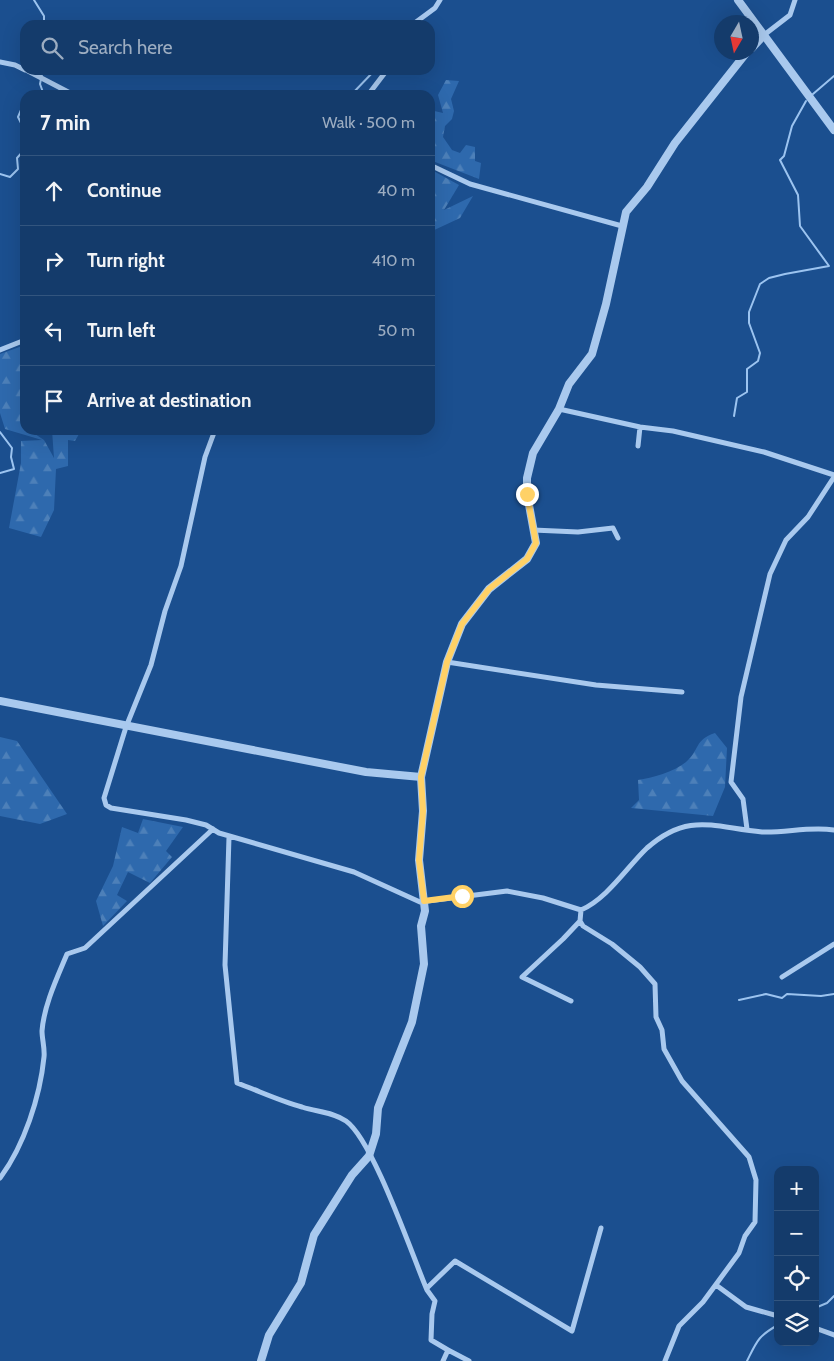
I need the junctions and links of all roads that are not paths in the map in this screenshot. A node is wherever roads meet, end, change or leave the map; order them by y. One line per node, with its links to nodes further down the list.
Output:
1 (440, 0): 4 (street)
2 (738, 0): 5 (street)
3 (795, 0): 5 (street)
4 (419, 20)
5 (764, 35): 6 (street); 14 (street)
6 (759, 40)
7 (741, 60): 16 (street)
8 (0, 62): 9 (street)
9 (20, 68)
10 (35, 75): 12 (street)
11 (382, 75): 13 (street)
12 (64, 90)
13 (372, 90)
14 (834, 130)
15 (435, 167): 16 (street)
16 (622, 226): 19 (street)
17 (20, 342): 18 (street)
18 (0, 350)
19 (559, 409): 20 (street); 24 (street)
20 (640, 428): 22 (street); 23 (street)
21 (213, 435): 29 (street)
22 (638, 446)
23 (834, 476): 31 (street)
24 (532, 530): 25 (street); 26 (street)
25 (618, 538)
26 (447, 662): 27 (street); 30 (street)
27 (682, 692)
28 (0, 701): 29 (street)
29 (126, 727): 30 (street); 32 (street)
30 (421, 777): 35 (street)
31 (747, 829): 33 (street); 36 (street)
32 (213, 830): 34 (street); 42 (street)
33 (834, 830)
34 (229, 837): 35 (street); 41 (street)
35 (424, 901): 36 (street); 41 (street)
36 (581, 910): 37 (street)
37 (580, 920): 40 (street); 44 (street)
38 (834, 944): 39 (street)
39 (782, 977)
40 (571, 1001)
41 (370, 1156): 45 (street); 50 (street)
42 (0, 1178)
43 (601, 1228): 45 (street)
44 (716, 1285): 46 (street); 53 (street)
45 (427, 1288): 49 (street)
46 (774, 1315)
47 (819, 1329): 48 (street)
48 (834, 1335)
49 (448, 1350): 51 (street); 52 (street)
50 (261, 1361)
51 (443, 1361)
52 (469, 1361)
53 (665, 1361)

